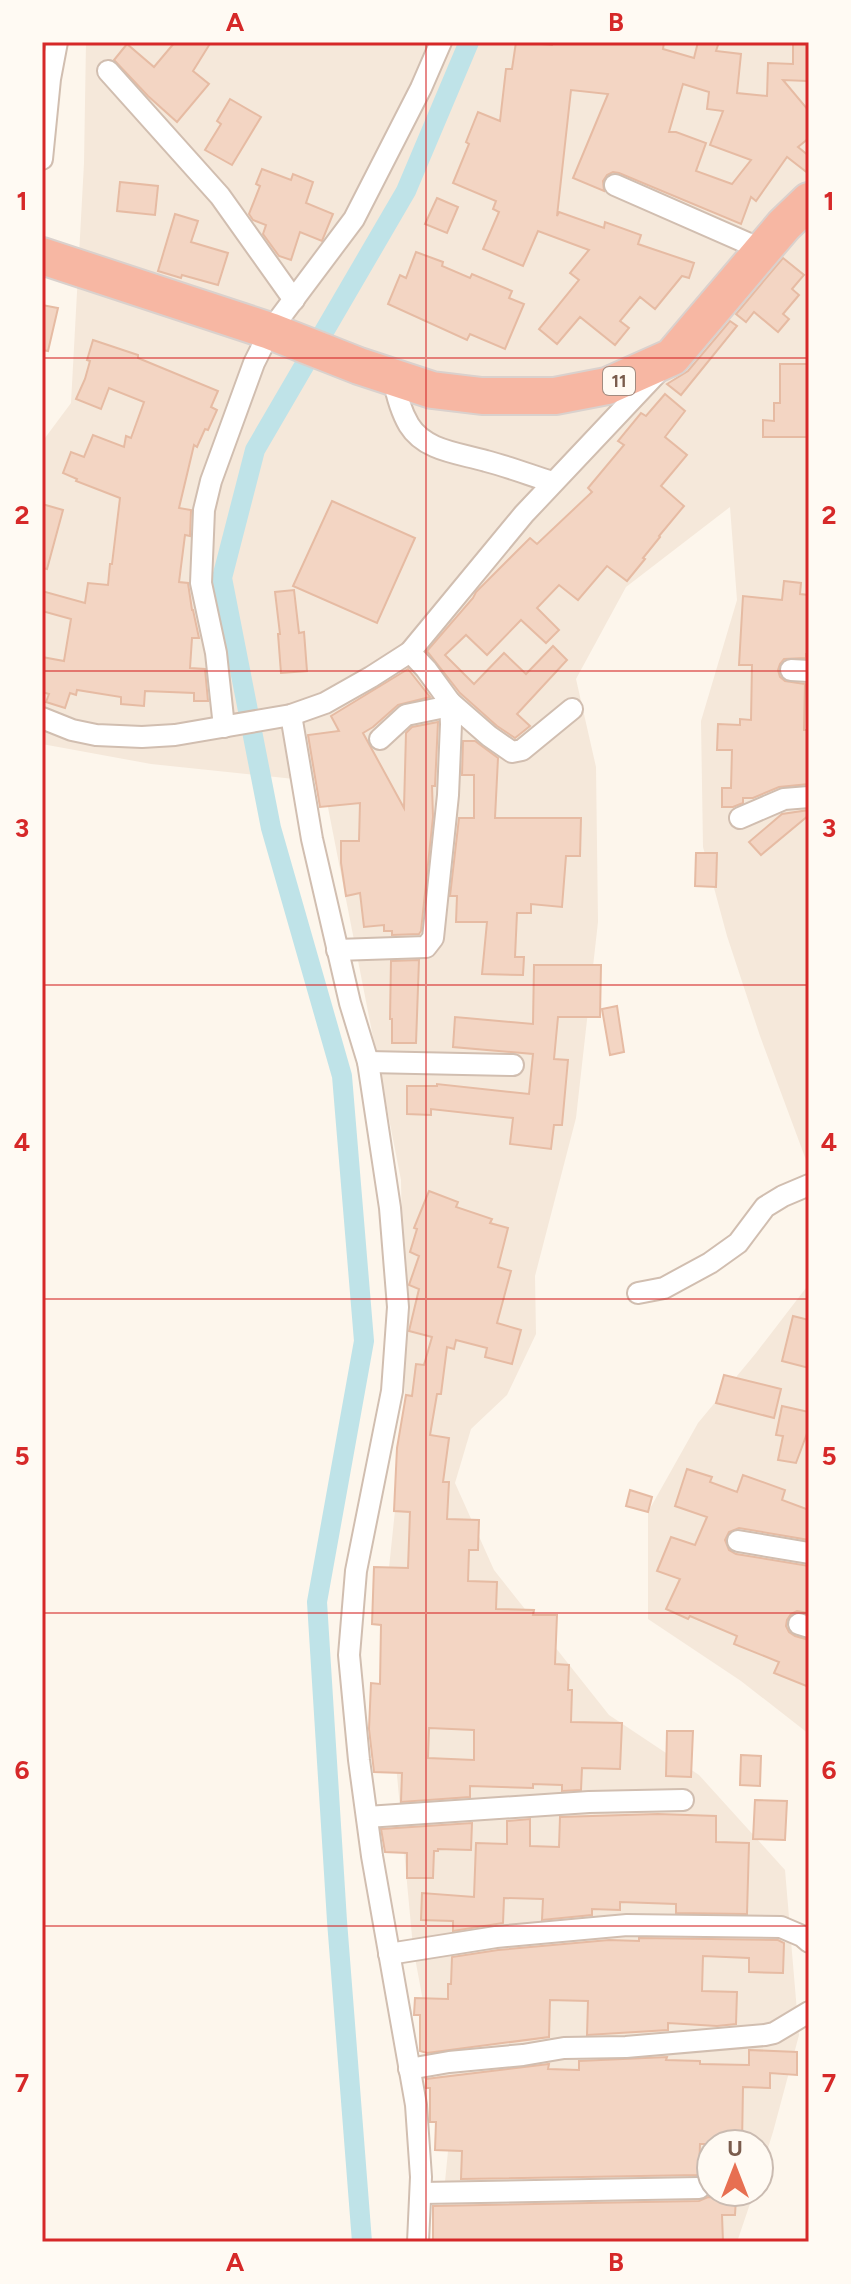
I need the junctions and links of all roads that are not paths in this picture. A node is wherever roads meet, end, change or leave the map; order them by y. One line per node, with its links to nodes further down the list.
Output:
1 (57, 42): 4 (street)
2 (441, 42): 9 (street)
3 (108, 71): 9 (street)
4 (42, 159)
5 (615, 185): 7 (street)
6 (808, 208): 7 (highway, 11)
7 (763, 250): 11 (highway, 11)
8 (42, 256): 10 (highway, 11)
9 (294, 300): 10 (street)
10 (280, 336): 12 (highway, 11); 19 (street)
11 (672, 357): 12 (highway, 11); 13 (street)
12 (376, 371): 13 (street)
13 (552, 482): 14 (street)
14 (410, 652): 15 (street); 17 (street)
15 (450, 704): 16 (street); 20 (street); 23 (street)
16 (572, 709)
17 (283, 717): 19 (street); 23 (street)
18 (42, 718): 19 (street)
19 (229, 726)
20 (380, 739)
21 (809, 797): 22 (street)
22 (740, 818)
23 (337, 950): 24 (street)
24 (368, 1062): 25 (street); 31 (street)
25 (513, 1065)
26 (809, 1185): 27 (street)
27 (638, 1293)
28 (738, 1541): 29 (street)
29 (809, 1553)
30 (683, 1800): 31 (street)
31 (367, 1817): 33 (street)
32 (809, 1942): 33 (street)
33 (389, 1954): 35 (street)
34 (809, 2012): 35 (street)
35 (409, 2069): 37 (street)
36 (695, 2188): 37 (street)
37 (421, 2193): 38 (street)
38 (418, 2242)

